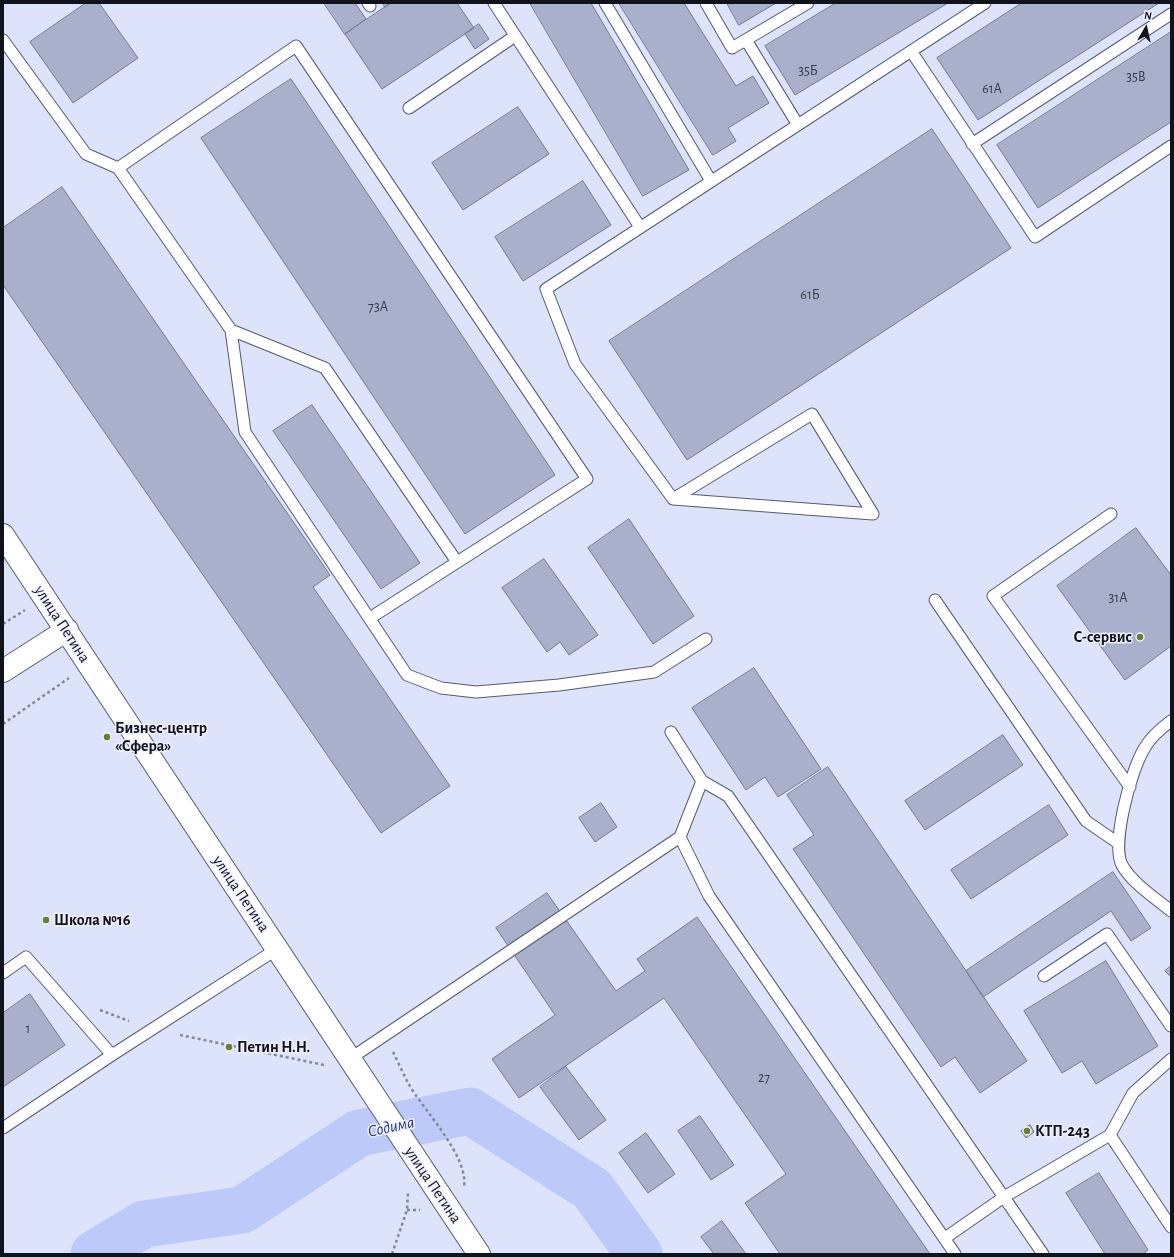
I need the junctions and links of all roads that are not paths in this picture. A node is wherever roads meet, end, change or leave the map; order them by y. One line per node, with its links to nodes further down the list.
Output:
1 (494, 3): 7 (lane)
2 (605, 3): 16 (lane)
3 (706, 3): 9 (lane)
4 (808, 3): 9 (lane)
5 (985, 3): 10 (lane)
6 (1171, 14): 13 (lane)
7 (515, 36): 11 (lane); 17 (lane)
8 (3, 40): 15 (lane)
9 (746, 40): 12 (lane)
10 (911, 51): 12 (lane); 13 (lane)
11 (409, 108)
12 (798, 124): 16 (lane)
13 (972, 144): 14 (lane)
14 (1171, 146)
15 (118, 168): 18 (lane); 22 (lane)
16 (711, 181): 17 (lane)
17 (640, 227): 19 (lane)
18 (231, 330): 22 (lane); 24 (lane)
19 (673, 499): 19 (lane)
20 (1111, 514): 31 (lane)
21 (3, 535): 25 (street, улица Петина)
22 (458, 562): 24 (lane)
23 (935, 600): 33 (lane)
24 (370, 618): 26 (lane)
25 (67, 630): 27 (street); 35 (street, улица Петина)
26 (706, 639)
27 (3, 671)
28 (1171, 721): 31 (lane)
29 (671, 732): 30 (lane)
30 (702, 781): 32 (lane); 44 (lane)
31 (1130, 787): 33 (lane)
32 (680, 837): 40 (lane); 46 (lane)
33 (1118, 843): 34 (lane)
34 (1171, 911)
35 (278, 949): 39 (lane); 40 (street, улица Петина)
36 (3, 972): 39 (lane)
37 (1044, 976): 38 (lane)
38 (1171, 1026)
39 (112, 1055): 42 (lane)
40 (351, 1058): 47 (street, улица Петина)
41 (1171, 1059): 43 (lane)
42 (3, 1128)
43 (1110, 1135): 44 (lane); 45 (lane)
44 (1004, 1197): 46 (lane); 49 (lane)
45 (1171, 1227)
46 (945, 1238): 48 (lane)
47 (479, 1254)
48 (956, 1254)
49 (1043, 1254)

